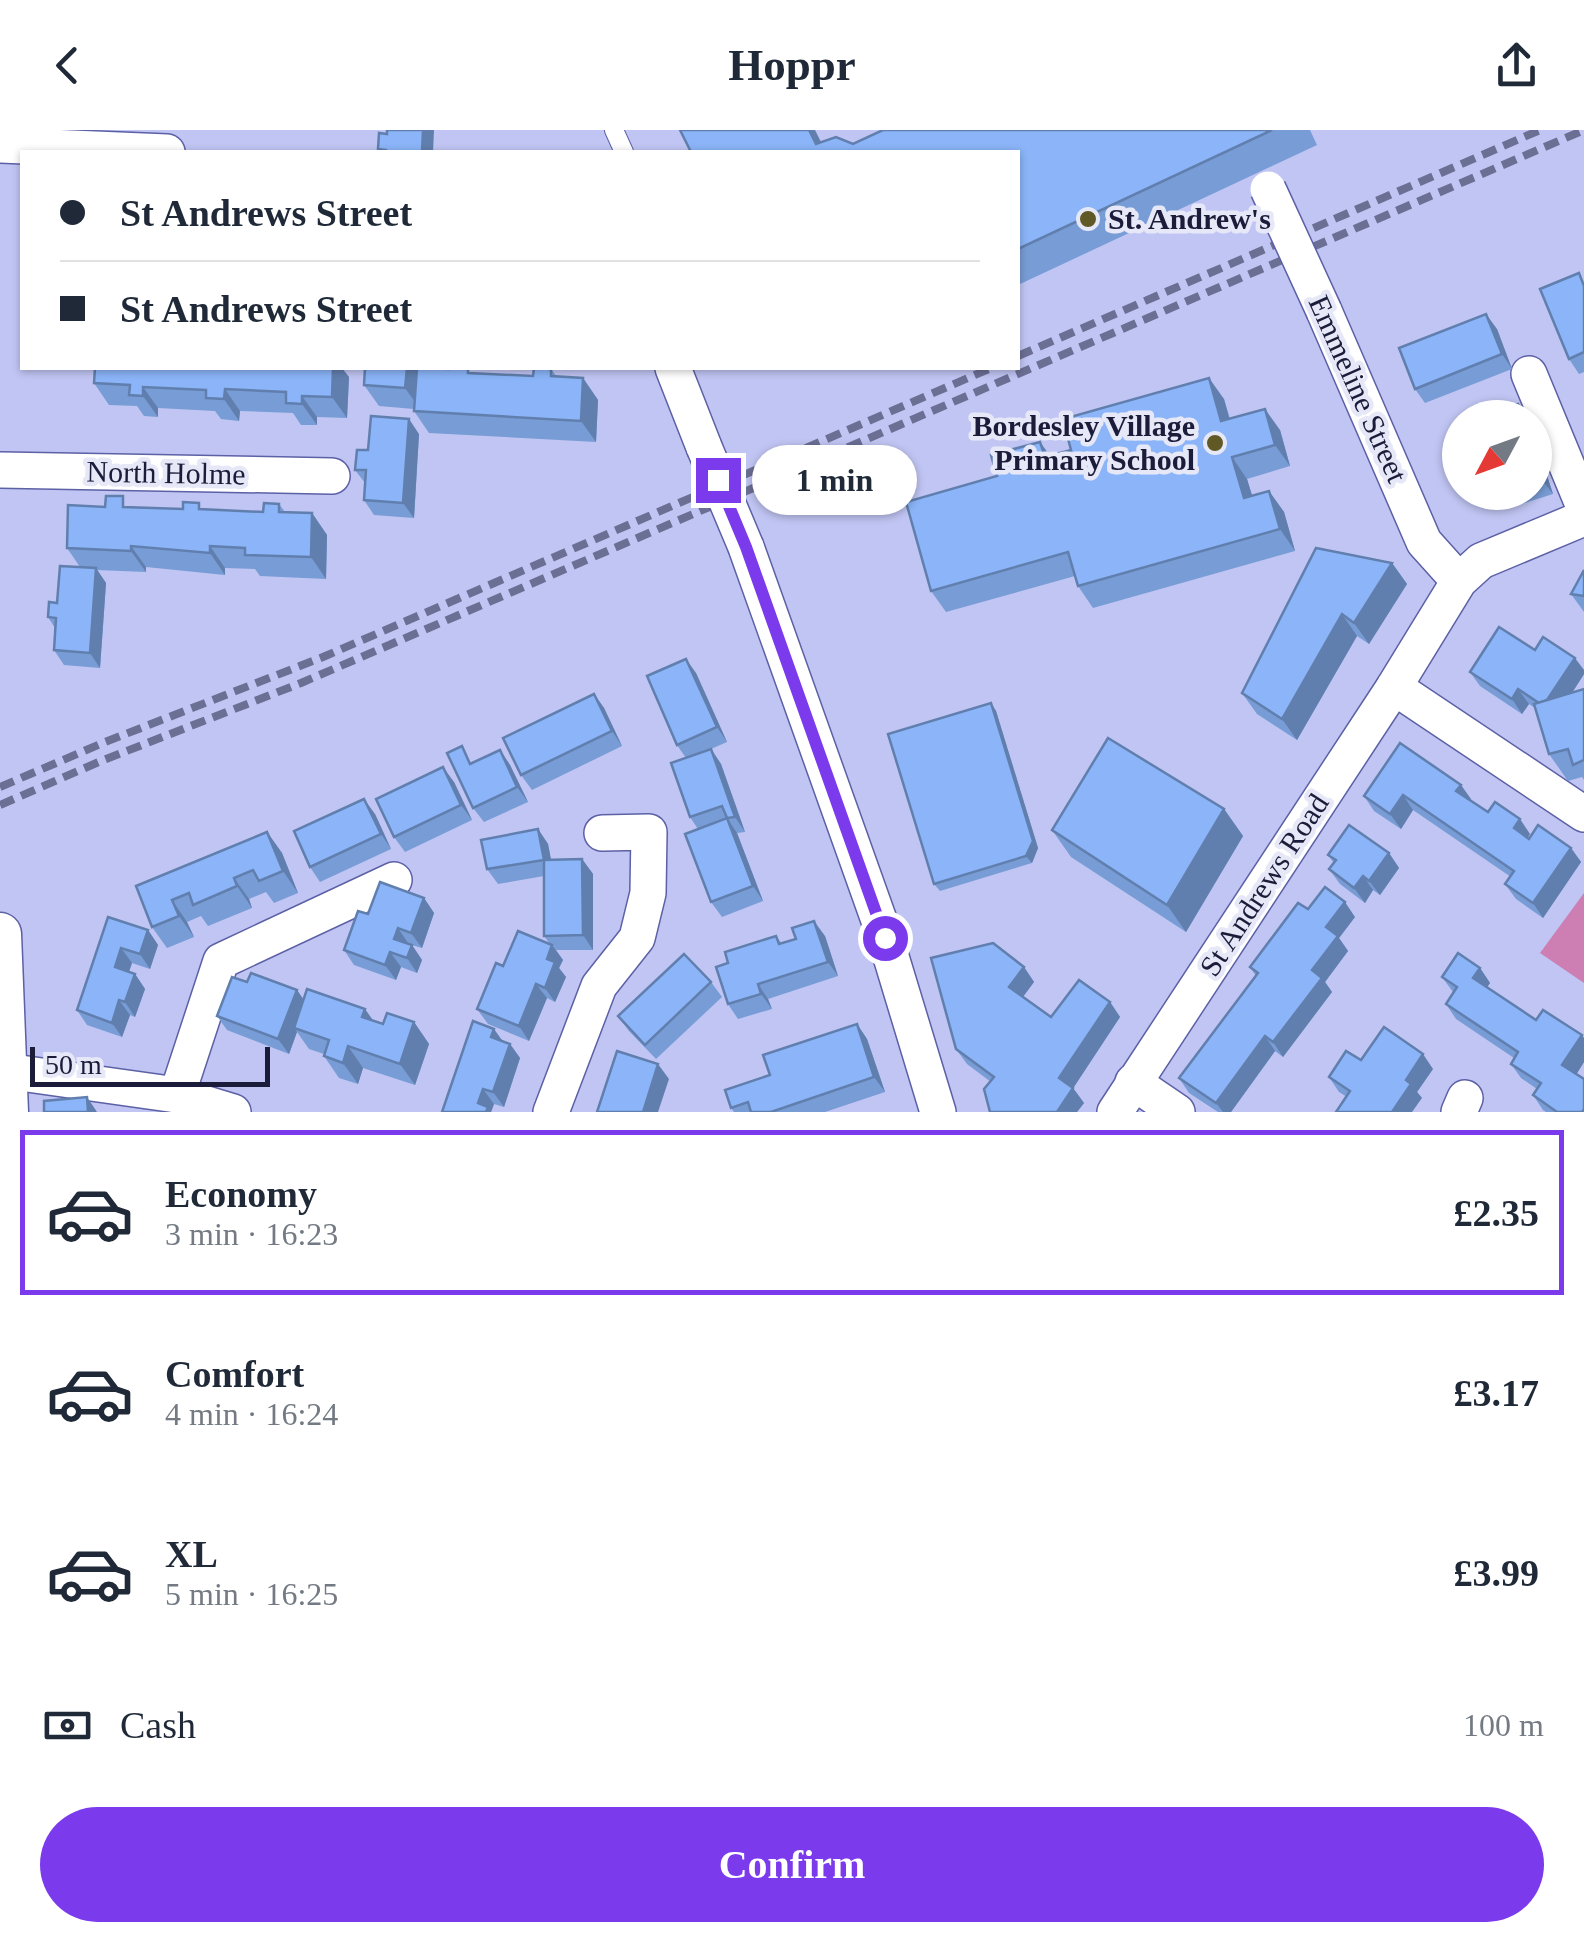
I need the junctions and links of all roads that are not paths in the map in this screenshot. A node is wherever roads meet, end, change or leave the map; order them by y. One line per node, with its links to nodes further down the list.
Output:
1 (0, 145): 2 (street)
2 (119, 150)
3 (1268, 189): 10 (street, Emmeline Street, bridge)
4 (673, 370): 21 (street, bridge)
5 (1529, 374): 8 (street)
6 (0, 470): 7 (street, North Holme)
7 (332, 476)
8 (1584, 507)
9 (1584, 518): 10 (street, St Andrews Road)
10 (1458, 581): 11 (street, St Andrews Road)
11 (1394, 688): 12 (street); 18 (street, St Andrews Road)
12 (1584, 814)
13 (602, 832): 20 (street)
14 (394, 880): 17 (street)
15 (0, 934): 16 (street)
16 (6, 1092): 17 (street)
17 (177, 1094): 19 (street)
18 (1124, 1097): 22 (street, St Andrews Road)
19 (233, 1112)
20 (552, 1112)
21 (938, 1112)
22 (1177, 1112)

